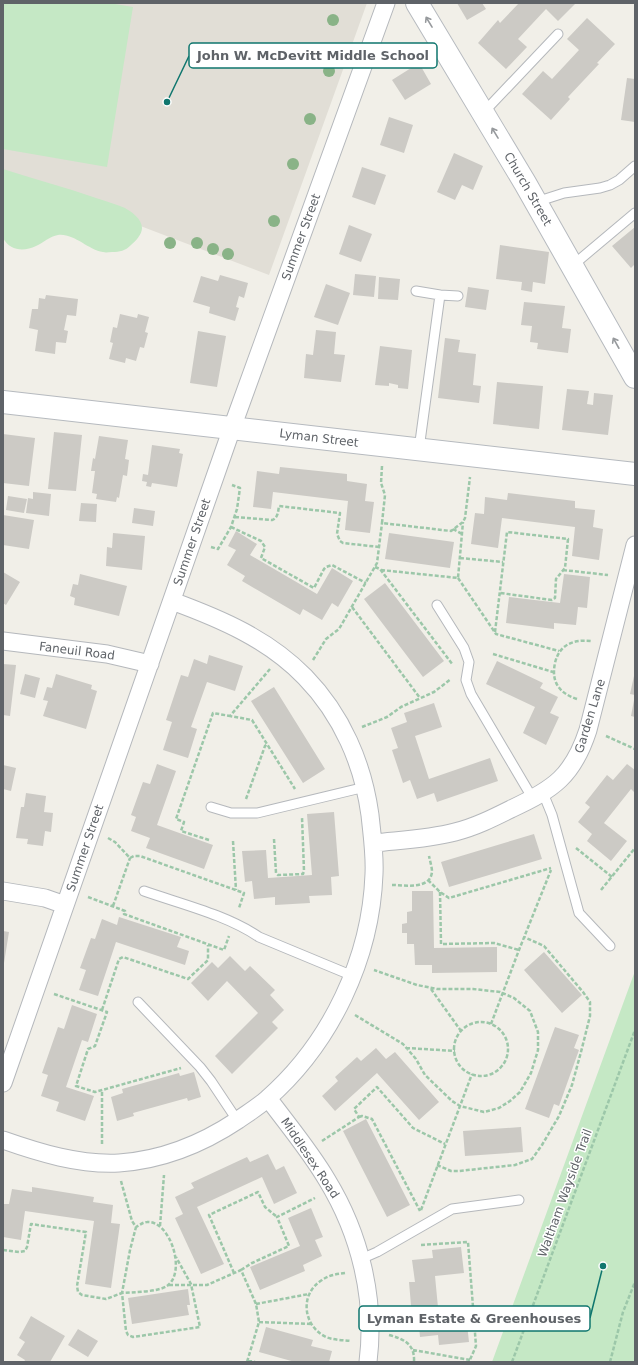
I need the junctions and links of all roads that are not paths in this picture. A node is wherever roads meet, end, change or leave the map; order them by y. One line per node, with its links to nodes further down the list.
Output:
1 (386, 3): 14 (street, Summer Street)
2 (418, 3): 4 (street, Church Street, one-way to 2)
3 (558, 34): 4 (lane)
4 (483, 113): 6 (street, Church Street, one-way to 4)
5 (635, 166): 6 (lane)
6 (536, 202): 8 (street, Church Street)
7 (635, 213): 8 (lane)
8 (572, 266): 12 (street, Church Street, one-way to 8)
9 (416, 291): 10 (lane)
10 (440, 295): 11 (lane); 15 (lane)
11 (458, 296)
12 (635, 377)
13 (3, 402): 14 (street, Lyman Street)
14 (232, 428): 15 (street, Lyman Street); 18 (street, Summer Street)
15 (419, 449): 16 (street, Lyman Street)
16 (635, 474)
17 (635, 545): 23 (street, Garden Lane)
18 (172, 602): 21 (street, Summer Street); 22 (street)
19 (437, 605): 23 (lane)
20 (3, 642): 21 (street, Faneuil Road)
21 (150, 664): 28 (street, Summer Street)
22 (365, 787): 24 (lane); 25 (street)
23 (538, 796): 25 (street, Garden Lane); 29 (lane)
24 (211, 807)
25 (374, 843): 30 (street)
26 (3, 891): 28 (street)
27 (144, 891): 30 (lane)
28 (65, 905): 32 (street, Summer Street)
29 (610, 946)
30 (353, 976): 33 (street)
31 (138, 1002): 34 (lane)
32 (3, 1083)
33 (268, 1098): 34 (street); 37 (street, Middlesex Road)
34 (237, 1120): 35 (street)
35 (3, 1140)
36 (519, 1200): 37 (lane)
37 (361, 1259): 38 (street, Middlesex Road)
38 (368, 1362)

